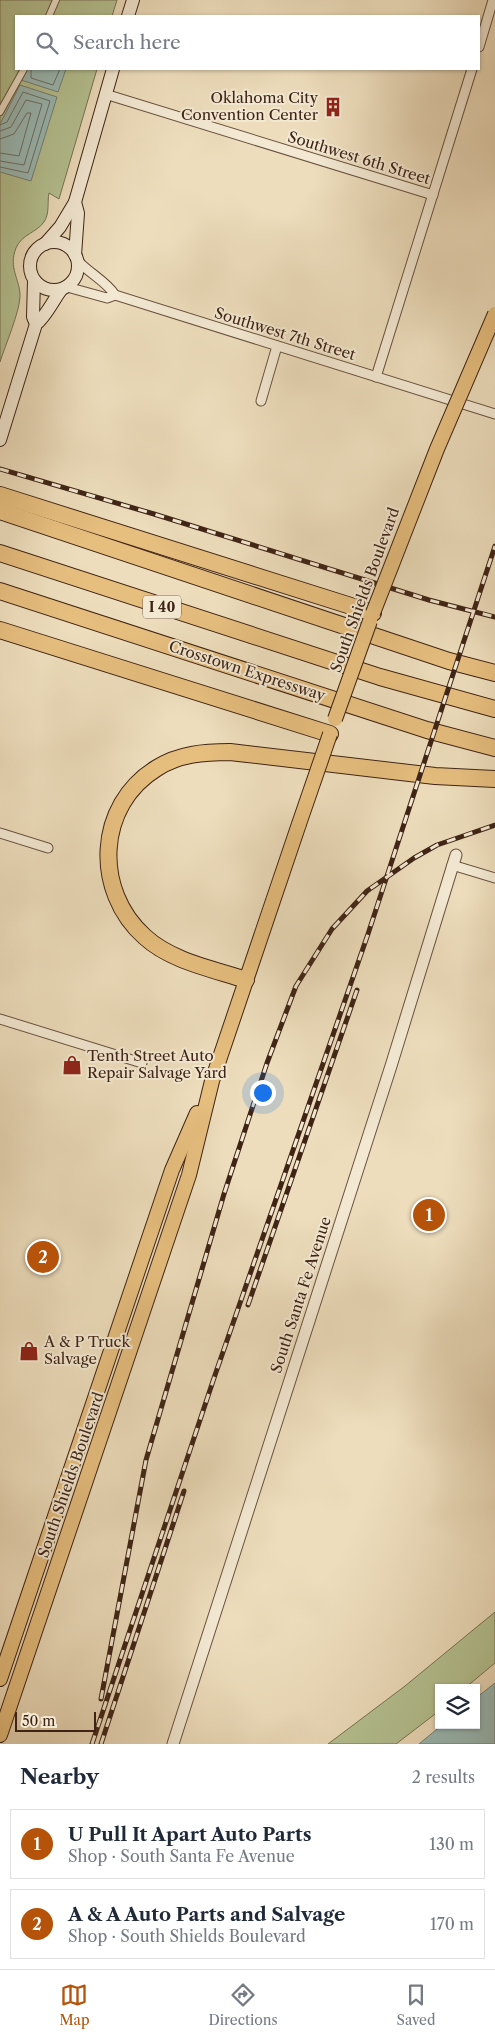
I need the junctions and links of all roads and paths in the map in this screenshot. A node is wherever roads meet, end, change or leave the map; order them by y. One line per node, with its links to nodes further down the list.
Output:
1 (56, 0): 4 (street)
2 (133, 0): 5 (main road)
3 (493, 0): 6 (street)
4 (49, 15)
5 (128, 15)
6 (492, 18): 7 (street)
7 (480, 45)
8 (23, 70): 12 (street)
9 (113, 70): 11 (main road)
10 (472, 70): 13 (street)
11 (105, 94): 13 (street, Southwest 6th Street); 14 (main road)
12 (0, 112)
13 (433, 196): 23 (street)
14 (75, 202): 15 (main road); 16 (main road)
15 (45, 244): 16 (main road); 17 (main road)
16 (77, 258): 18 (main road); 19 (street, Southwest 7th Street)
17 (34, 280): 18 (main road); 21 (main road)
18 (64, 288): 19 (street); 21 (main road)
19 (115, 295): 22 (street, Southwest 7th Street)
20 (495, 314): 31 (main road, South Shields Boulevard, bridge)
21 (36, 324): 26 (main road)
22 (277, 346): 23 (street, Southwest 7th Street); 24 (street)
23 (376, 377): 25 (street, Southwest 7th Street)
24 (261, 401)
25 (495, 414)
26 (2, 436)
27 (0, 495): 31 (highway)
28 (0, 511): 33 (highway)
29 (0, 553): 34 (highway, I 40)
30 (0, 590): 36 (highway, Crosstown Expressway / I 40)
31 (371, 617): 35 (main road, South Shields Boulevard, bridge)
32 (0, 630): 35 (highway)
33 (495, 673)
34 (495, 709)
35 (330, 734): 42 (main road, South Shields Boulevard, bridge)
36 (495, 748)
37 (495, 779): 42 (highway)
38 (0, 833): 39 (street)
39 (48, 848)
40 (454, 860): 41 (street); 48 (street, South Santa Fe Avenue)
41 (495, 878)
42 (246, 980): 45 (main road, South Shields Boulevard)
43 (0, 1019): 44 (street)
44 (142, 1063)
45 (212, 1081): 46 (main road, South Shields Boulevard); 47 (main road, South Shields Boulevard)
46 (0, 1679)
47 (0, 1735)
48 (173, 1744)

